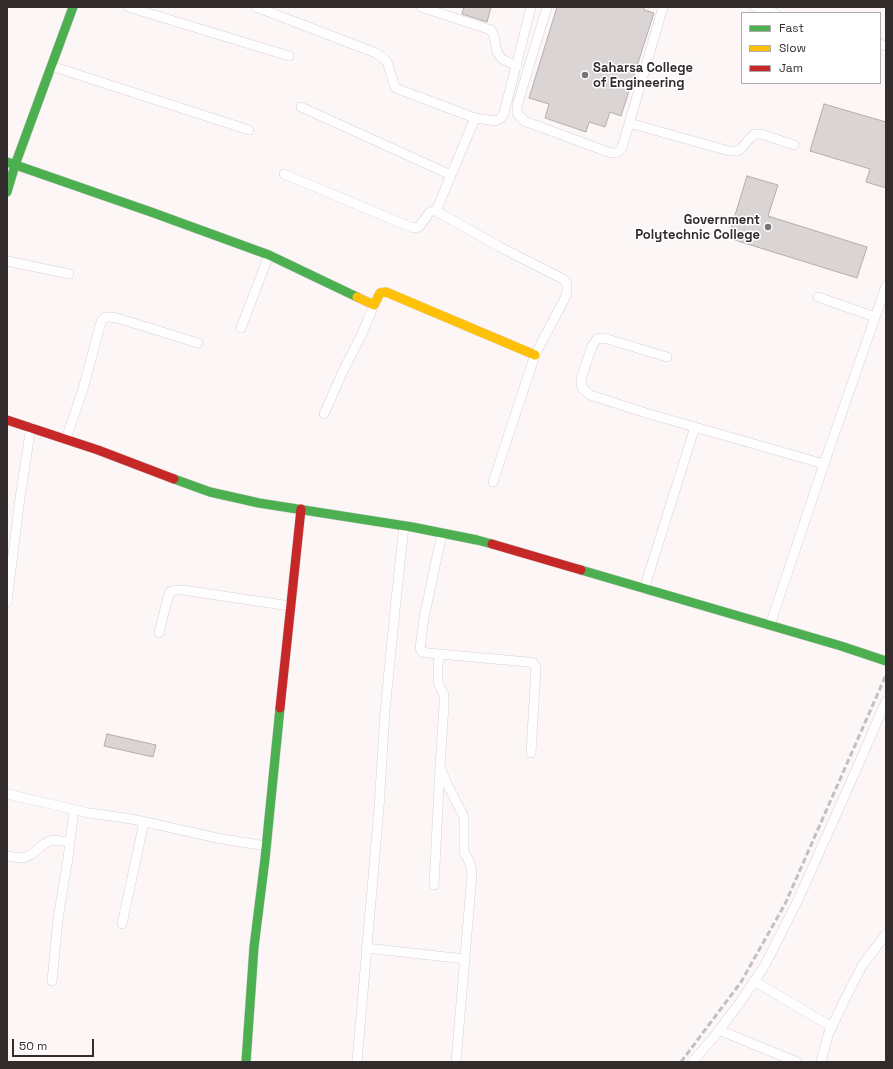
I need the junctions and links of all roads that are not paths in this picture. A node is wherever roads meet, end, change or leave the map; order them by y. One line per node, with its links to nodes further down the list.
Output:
1 (73, 7): 11 (street)
2 (128, 7): 10 (street)
3 (256, 7): 14 (street)
4 (421, 7): 12 (street)
5 (531, 7): 12 (street)
6 (547, 7): 15 (street)
7 (663, 7): 15 (street)
8 (755, 7): 9 (street)
9 (772, 12)
10 (288, 56)
11 (51, 66): 16 (street); 18 (street)
12 (516, 66): 14 (street)
13 (301, 108): 20 (street)
14 (475, 118): 20 (street)
15 (629, 122): 17 (street)
16 (249, 130)
17 (794, 145)
18 (11, 164): 21 (street); 23 (street)
19 (284, 174): 22 (street)
20 (451, 175): 22 (street)
21 (7, 192)
22 (436, 211): 32 (street)
23 (270, 255): 28 (street); 30 (street)
24 (7, 261): 25 (street)
25 (69, 274)
26 (886, 286): 29 (street)
27 (818, 297): 29 (street)
28 (374, 305): 32 (street); 34 (street)
29 (875, 317): 39 (street)
30 (241, 328)
31 (198, 343): 38 (street)
32 (534, 355): 40 (street)
33 (667, 357): 37 (street)
34 (324, 414)
35 (7, 420): 36 (street)
36 (31, 427): 38 (street); 45 (street)
37 (695, 427): 39 (street); 44 (street)
38 (66, 439): 41 (street)
39 (824, 464): 47 (street)
40 (493, 482)
41 (301, 509): 42 (street); 46 (street)
42 (404, 526): 43 (street); 63 (street)
43 (442, 533): 44 (street); 49 (street)
44 (644, 589): 47 (street)
45 (7, 602)
46 (290, 606): 48 (street); 58 (street)
47 (770, 625): 50 (street)
48 (159, 633)
49 (440, 654): 52 (street); 53 (street)
50 (886, 661)
51 (886, 701): 66 (street)
52 (531, 753)
53 (440, 767): 60 (street); 64 (street)
54 (7, 794): 55 (street)
55 (74, 810): 56 (street); 57 (street)
56 (144, 822): 58 (street); 61 (street)
57 (70, 842): 59 (street); 65 (street)
58 (266, 846): 69 (street)
59 (7, 856)
60 (434, 885)
61 (122, 924)
62 (886, 934): 67 (street)
63 (366, 948): 64 (street); 70 (street)
64 (465, 959): 71 (street)
65 (52, 981)
66 (754, 981): 67 (street); 68 (street)
67 (832, 1027): 74 (street)
68 (719, 1030): 72 (street); 73 (street)
69 (246, 1062)
70 (356, 1062)
71 (456, 1062)
72 (692, 1062)
73 (797, 1062)
74 (821, 1062)

